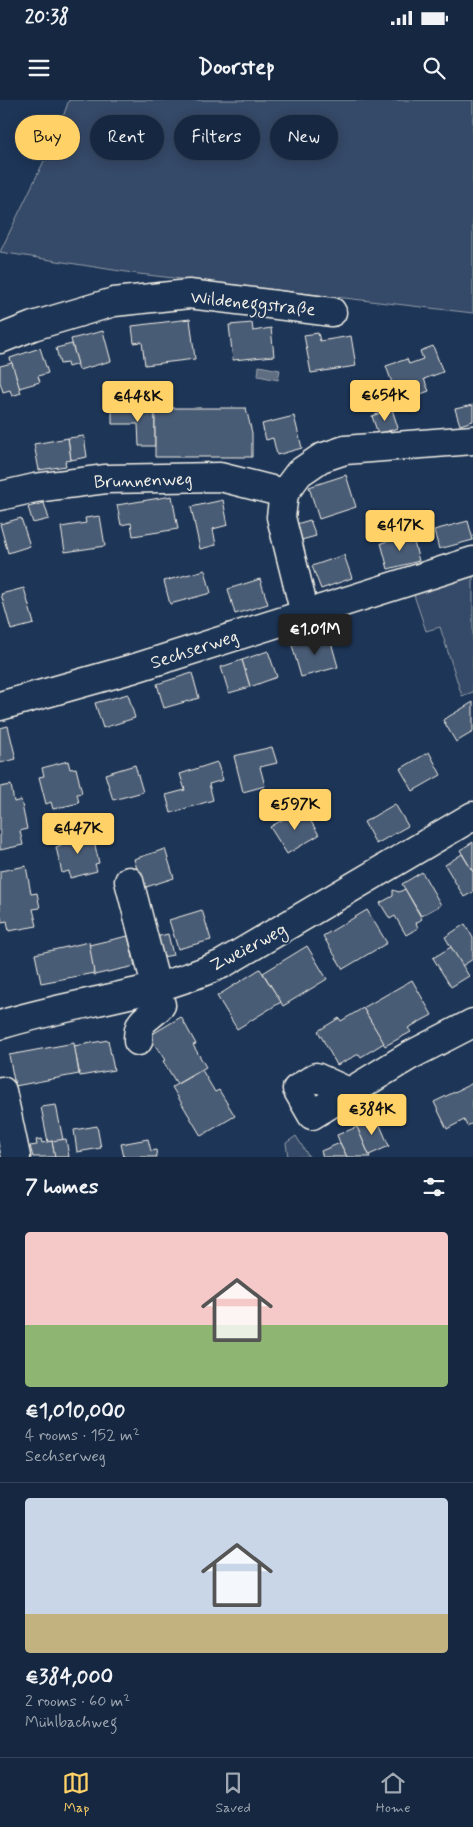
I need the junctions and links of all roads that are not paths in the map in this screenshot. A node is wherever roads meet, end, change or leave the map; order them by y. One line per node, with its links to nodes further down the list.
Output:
1 (332, 312): 2 (street, Wildeneggstraße)
2 (0, 339)
3 (473, 440): 4 (street)
4 (284, 493): 5 (street, Brunnenweg); 7 (street)
5 (0, 496)
6 (473, 561): 7 (street, Sechserweg)
7 (304, 614): 8 (street, Sechserweg)
8 (0, 706)
9 (473, 816): 11 (street, Zweierweg)
10 (129, 881): 11 (street)
11 (158, 987): 13 (street, Zweierweg); 14 (street)
12 (473, 1023): 16 (street)
13 (0, 1025)
14 (138, 1041)
15 (2, 1092): 17 (street)
16 (349, 1092)
17 (16, 1157)

